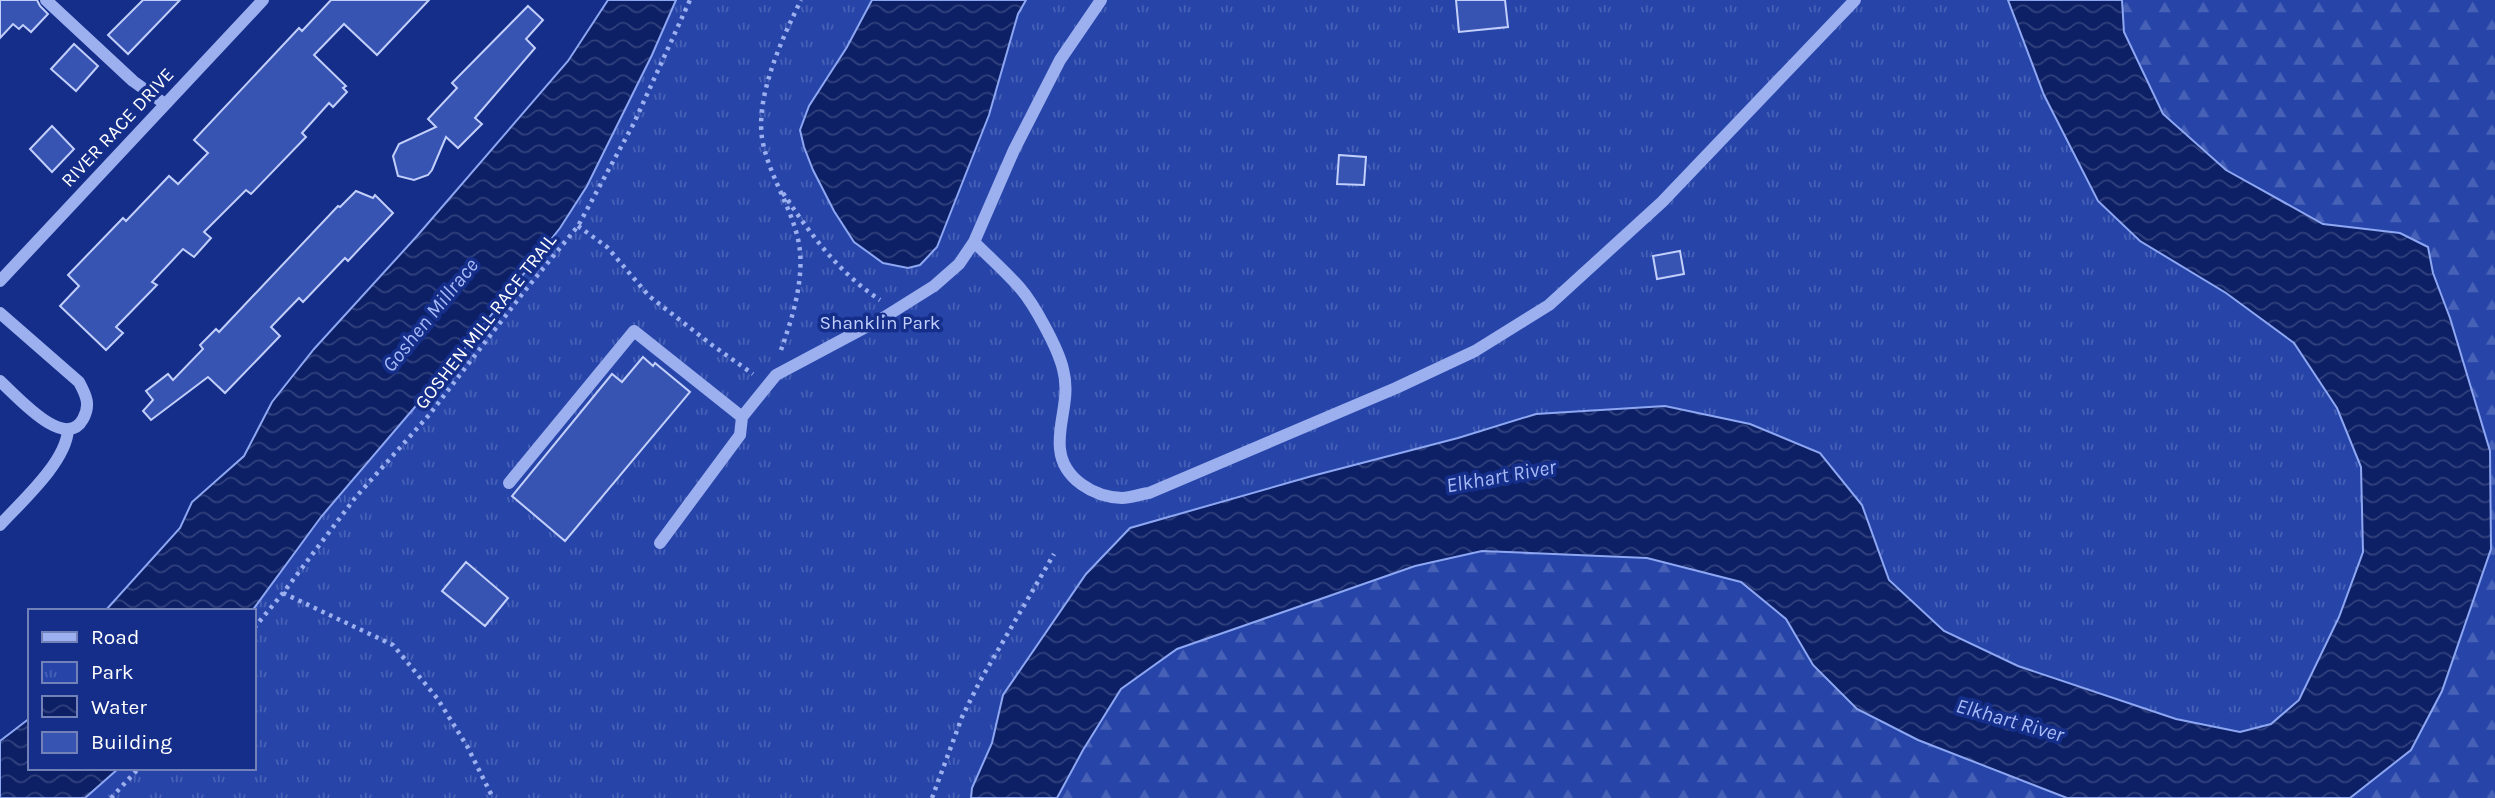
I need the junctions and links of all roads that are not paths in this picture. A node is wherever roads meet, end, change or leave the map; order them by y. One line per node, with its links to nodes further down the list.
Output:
1 (46, 0): 5 (street)
2 (263, 0): 5 (street, RIVER RACE DRIVE)
3 (1101, 0): 6 (street)
4 (1855, 0): 6 (street)
5 (165, 104): 7 (street, RIVER RACE DRIVE)
6 (974, 242): 10 (street)
7 (0, 281)
8 (0, 313): 11 (street)
9 (0, 381): 11 (street)
10 (742, 417): 12 (street); 14 (street)
11 (68, 430): 13 (street)
12 (509, 483)
13 (0, 525)
14 (660, 543)

